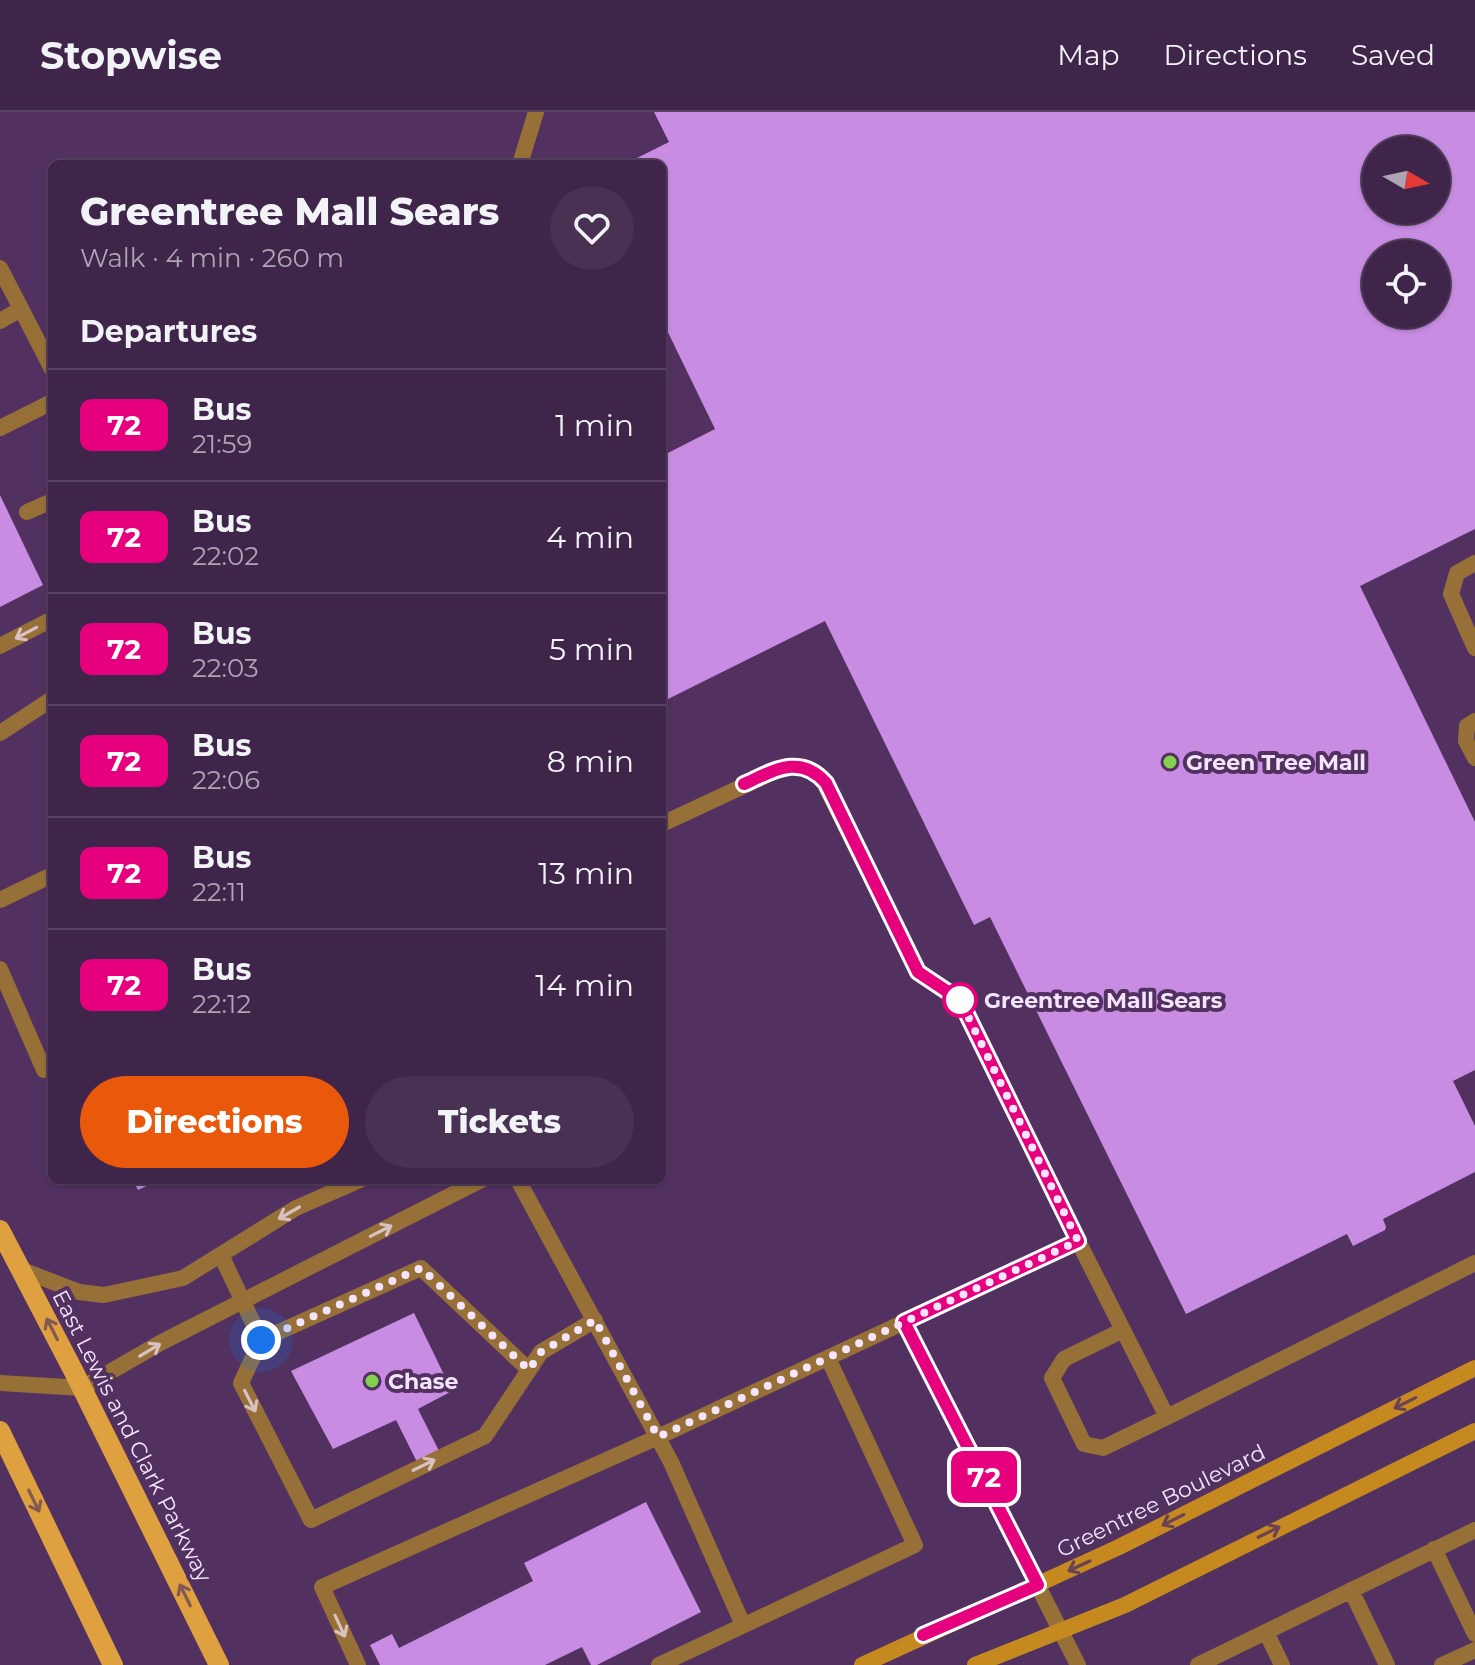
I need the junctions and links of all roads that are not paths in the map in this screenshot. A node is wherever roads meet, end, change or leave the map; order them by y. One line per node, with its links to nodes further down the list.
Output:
1 (536, 112): 2 (lane)
2 (521, 160)
3 (0, 268): 4 (lane)
4 (21, 309): 5 (lane); 6 (lane)
5 (0, 321)
6 (48, 361)
7 (48, 404): 8 (lane)
8 (0, 428)
9 (48, 503): 10 (lane)
10 (27, 512)
11 (1475, 563): 14 (lane)
12 (48, 621): 13 (lane, one-way to 13)
13 (0, 646)
14 (1475, 648)
15 (48, 702): 17 (lane)
16 (1475, 721): 18 (lane)
17 (0, 733)
18 (1475, 758)
19 (666, 822): 28 (lane)
20 (48, 877): 21 (lane)
21 (0, 900)
22 (0, 969): 23 (lane)
23 (48, 1068)
24 (351, 1184): 29 (lane, one-way to 29)
25 (473, 1184): 32 (lane, one-way to 25)
26 (520, 1184): 33 (lane)
27 (0, 1230): 31 (main road, East Lewis and Clark Parkway)
28 (1078, 1241): 34 (lane); 35 (lane)
29 (221, 1255): 31 (lane); 32 (lane)
30 (1475, 1263): 42 (lane)
31 (22, 1270): 41 (main road, East Lewis and Clark Parkway, one-way to 31)
32 (243, 1301): 36 (lane); 41 (lane, one-way to 32)
33 (595, 1320): 39 (lane); 45 (lane)
34 (904, 1322): 37 (lane); 49 (lane)
35 (1121, 1331): 42 (lane); 42 (lane)
36 (261, 1340): 39 (lane); 39 (lane, one-way to 39)
37 (828, 1358): 45 (lane); 51 (lane)
38 (1475, 1368): 49 (main road, Greentree Boulevard, one-way to 49)
39 (529, 1370)
40 (0, 1383): 41 (lane)
41 (82, 1388): 57 (main road, East Lewis and Clark Parkway, one-way to 41)
42 (1167, 1417)
43 (0, 1431): 46 (main road)
44 (1475, 1431): 52 (main road, one-way to 44)
45 (658, 1437): 51 (lane); 58 (lane, one-way to 58)
46 (7, 1460): 56 (main road, one-way to 56)
47 (1475, 1530): 48 (lane)
48 (1434, 1549): 50 (lane); 54 (lane)
49 (1038, 1585): 52 (lane); 60 (main road, Greentree Boulevard)
50 (1351, 1590): 53 (lane); 65 (lane)
51 (743, 1625): 59 (lane)
52 (1060, 1631): 61 (main road); 62 (lane)
53 (1266, 1632): 63 (lane); 64 (lane)
54 (1475, 1634)
55 (1475, 1650): 66 (lane)
56 (113, 1665)
57 (219, 1665)
58 (358, 1665)
59 (659, 1665)
60 (862, 1665)
61 (975, 1665)
62 (1078, 1665)
63 (1198, 1665)
64 (1282, 1665)
65 (1387, 1665)
66 (1442, 1665)

